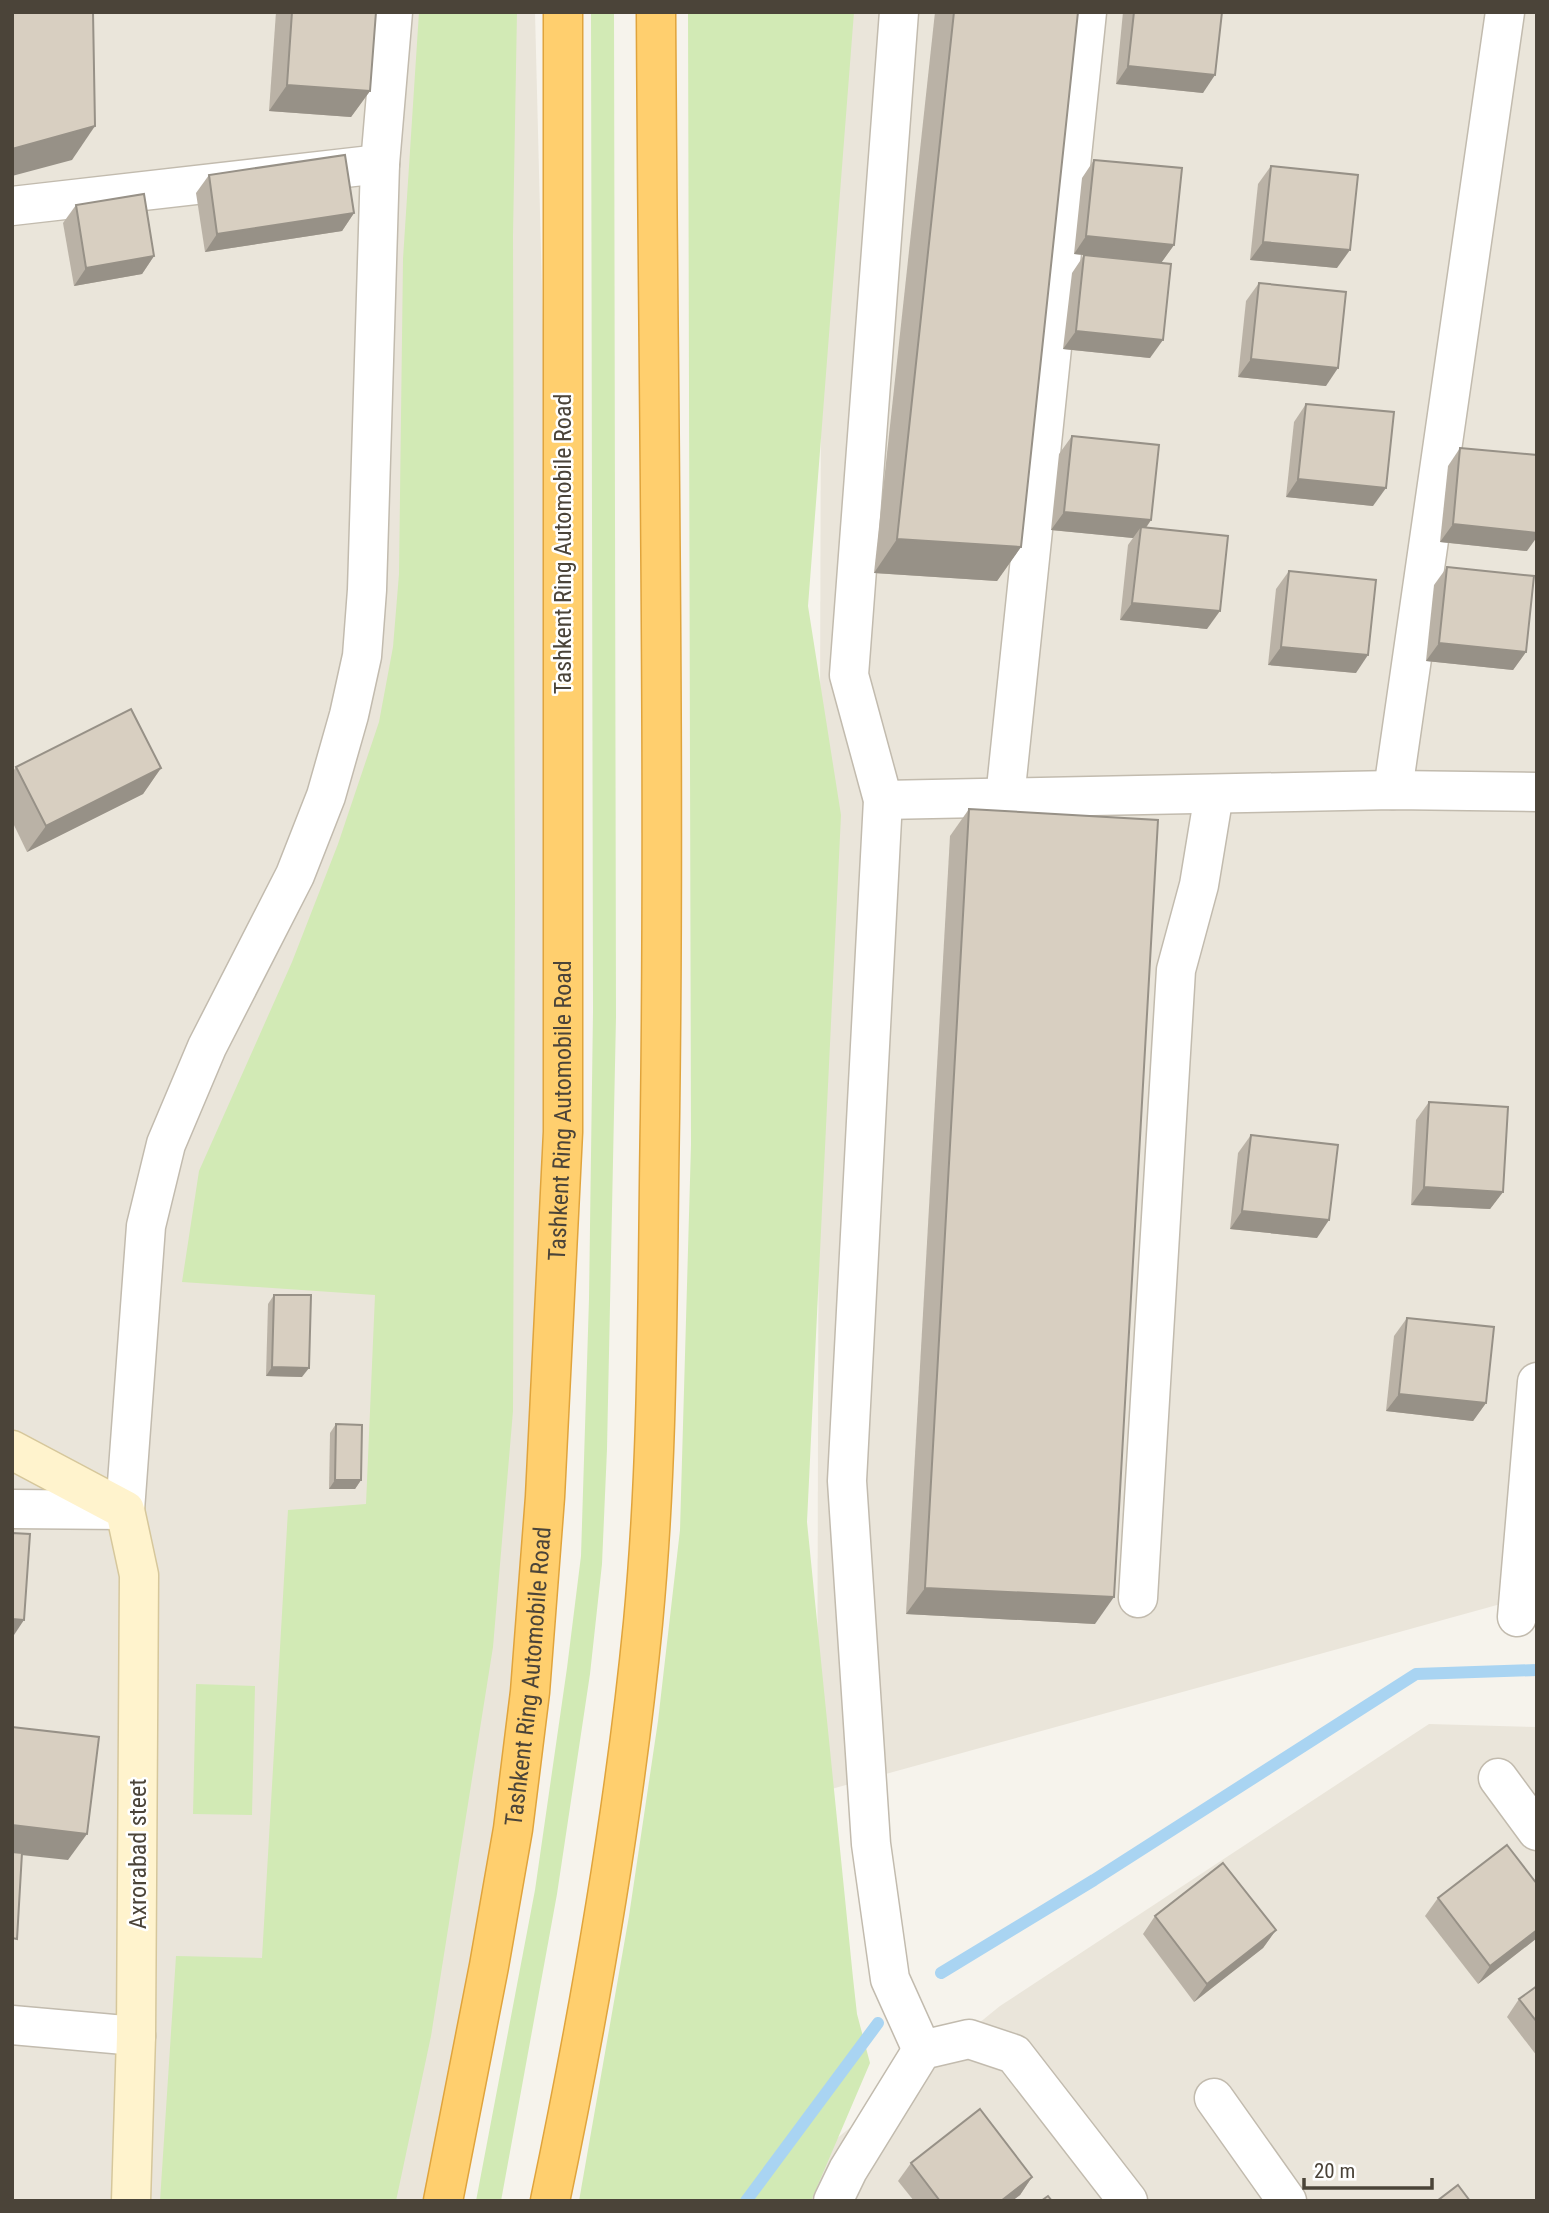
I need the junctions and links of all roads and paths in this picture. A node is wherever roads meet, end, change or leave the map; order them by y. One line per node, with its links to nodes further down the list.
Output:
1 (393, 12): 7 (street)
2 (563, 12): 27 (highway, Tashkent Ring Automobile Road)
3 (656, 12): 28 (highway)
4 (900, 12): 13 (street)
5 (1087, 12): 12 (street)
6 (1506, 12): 9 (street)
7 (380, 164): 8 (street); 17 (street)
8 (12, 206)
9 (1393, 790): 10 (street); 11 (street)
10 (1537, 792)
11 (1214, 794): 12 (street); 18 (street)
12 (1005, 798): 13 (street)
13 (883, 800): 24 (street)
14 (1537, 1382): 19 (street)
15 (12, 1450): 17 (street)
16 (12, 1509): 17 (street)
17 (125, 1510): 23 (street, Axrorаbаd steet)
18 (1138, 1598)
19 (1517, 1618)
20 (1498, 1778): 21 (street)
21 (1537, 1831)
22 (12, 2025): 23 (street)
23 (136, 2036): 26 (street, Axrorаbаd steet)
24 (922, 2050): 29 (street); 30 (street)
25 (1214, 2098): 31 (street)
26 (131, 2201)
27 (443, 2201)
28 (550, 2201)
29 (832, 2201)
30 (1128, 2201)
31 (1287, 2201)

